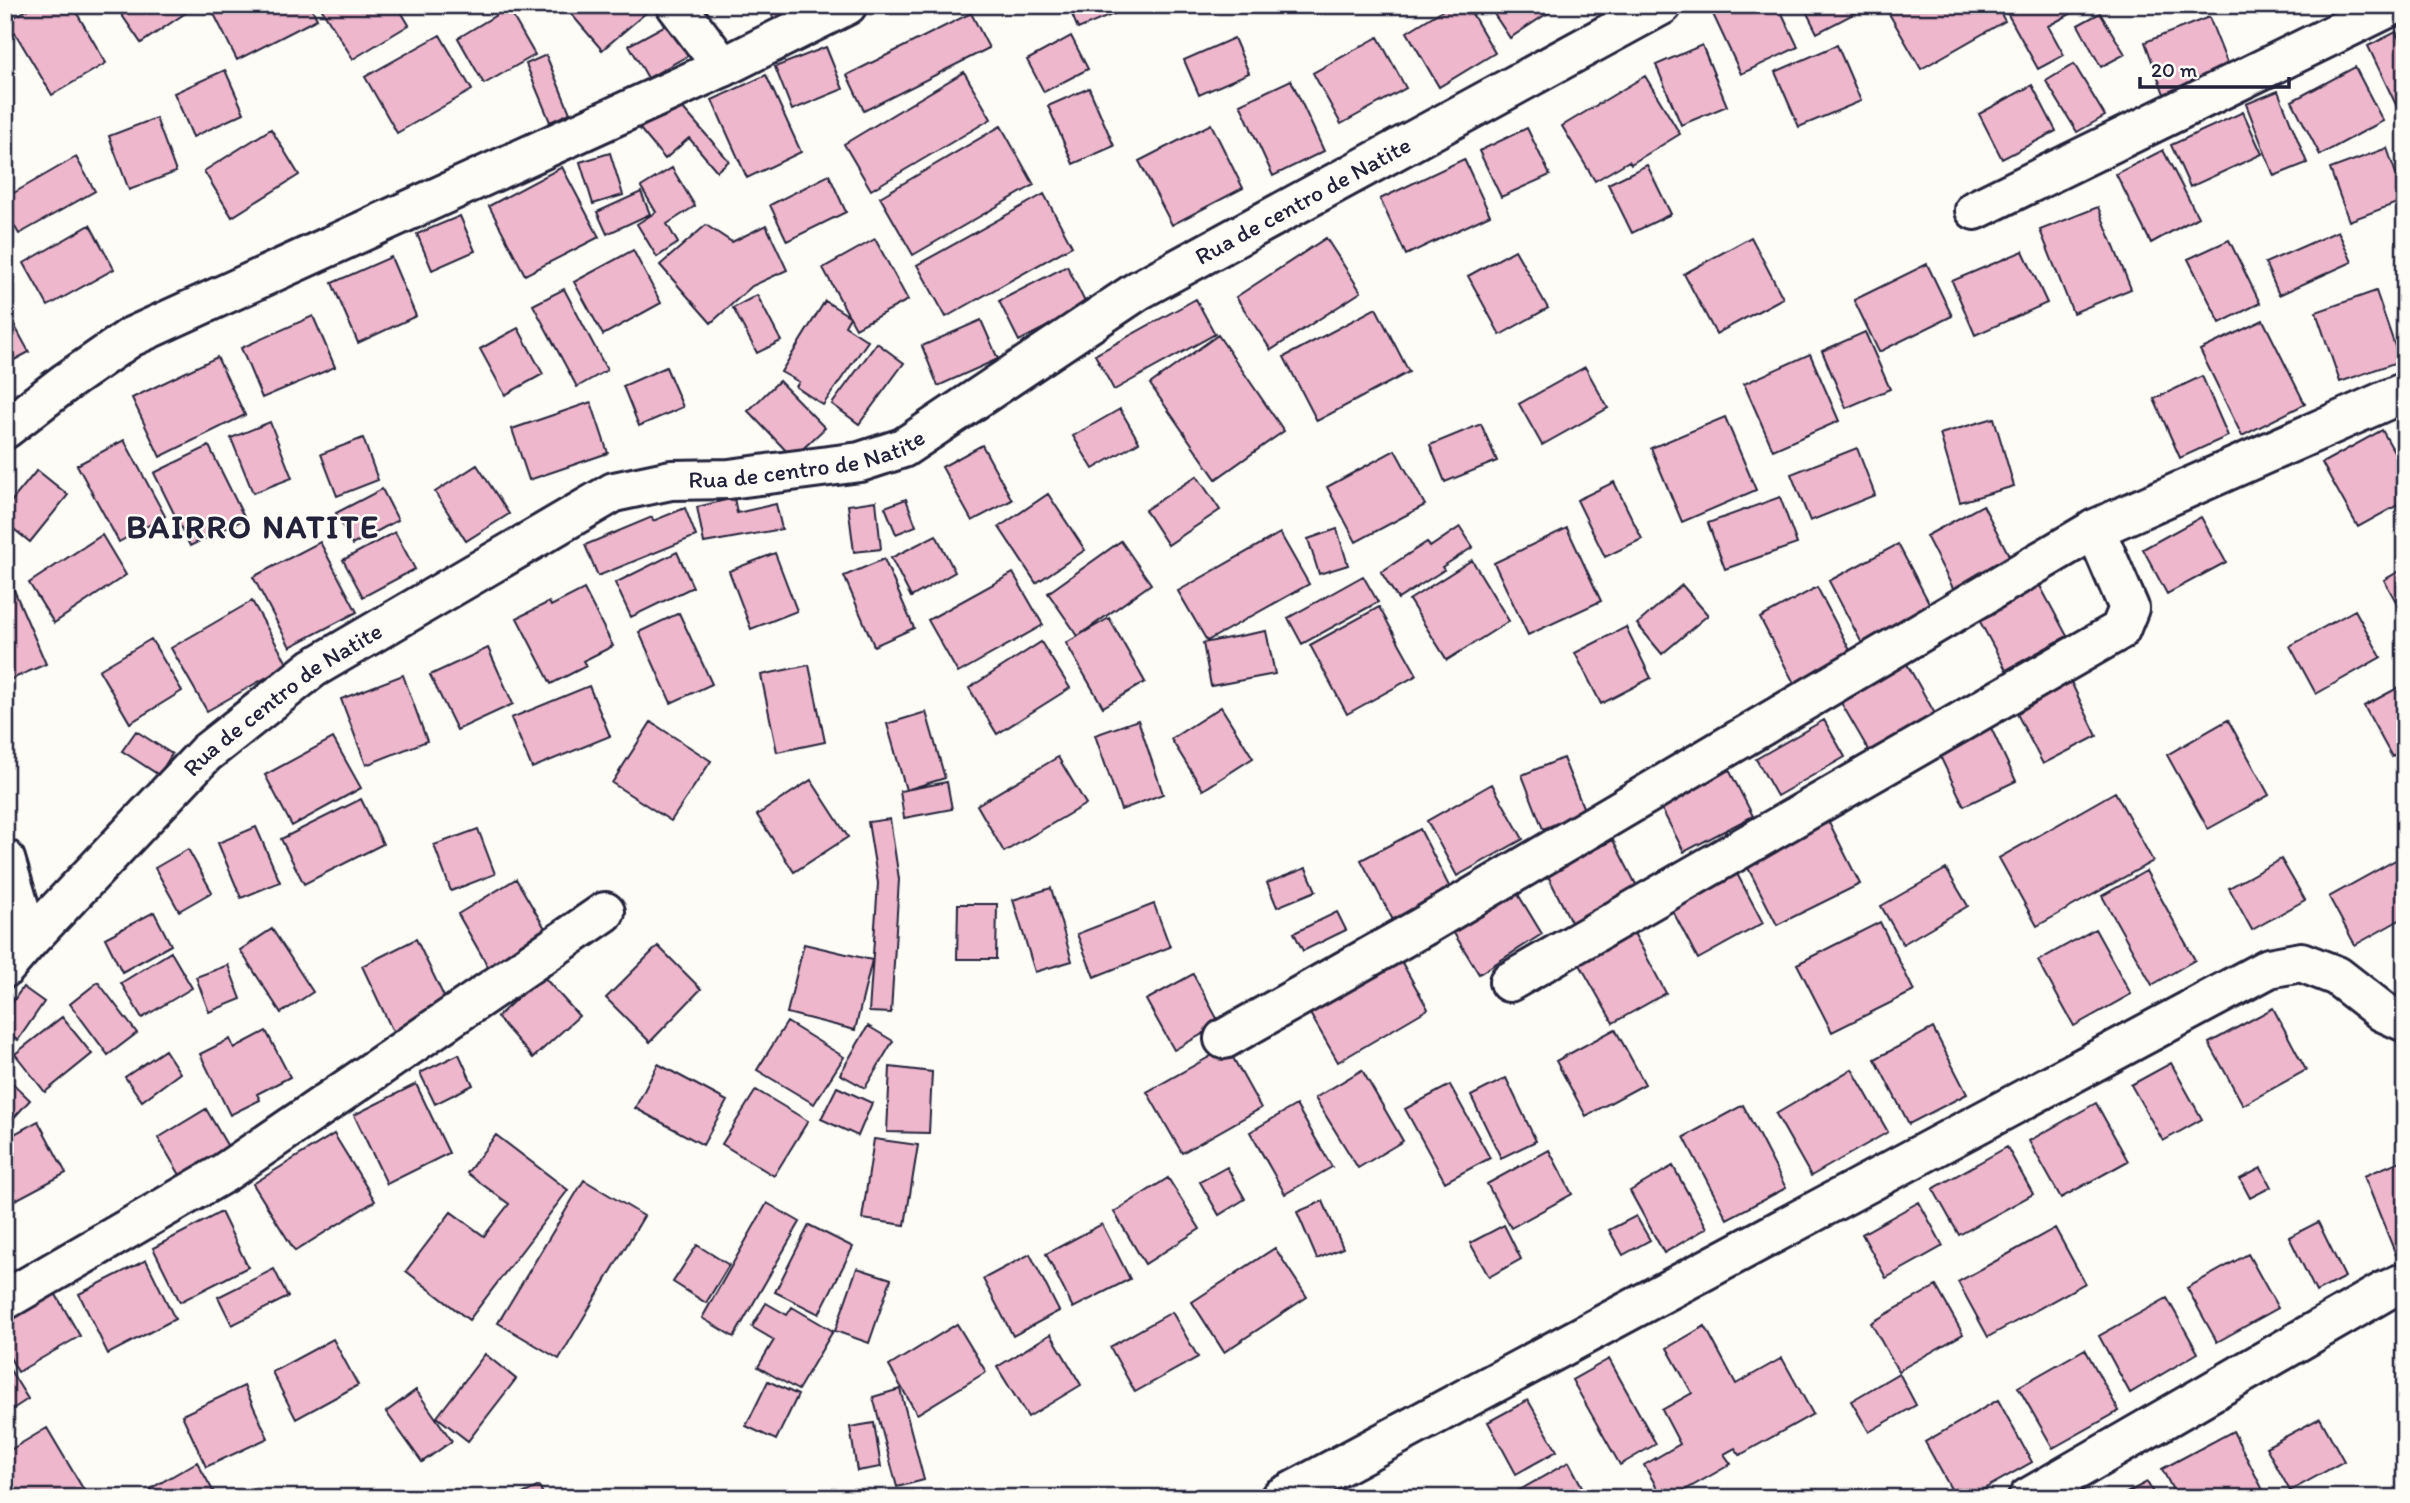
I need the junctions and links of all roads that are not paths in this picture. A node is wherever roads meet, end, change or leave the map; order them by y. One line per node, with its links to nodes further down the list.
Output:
1 (676, 5): 5 (street)
2 (847, 5): 5 (street)
3 (1662, 5): 12 (street, Rua de centro de Natite)
4 (2394, 5): 6 (street)
5 (723, 67): 8 (street)
6 (1975, 211)
7 (2405, 392): 9 (street)
8 (5, 429)
9 (2095, 529): 13 (street); 15 (street)
10 (5, 859): 12 (street)
11 (605, 912): 17 (street)
12 (17, 954)
13 (1509, 982)
14 (2405, 1022): 18 (street)
15 (1224, 1039)
16 (2405, 1282): 19 (street)
17 (5, 1300)
18 (1280, 1498)
19 (2028, 1498)

